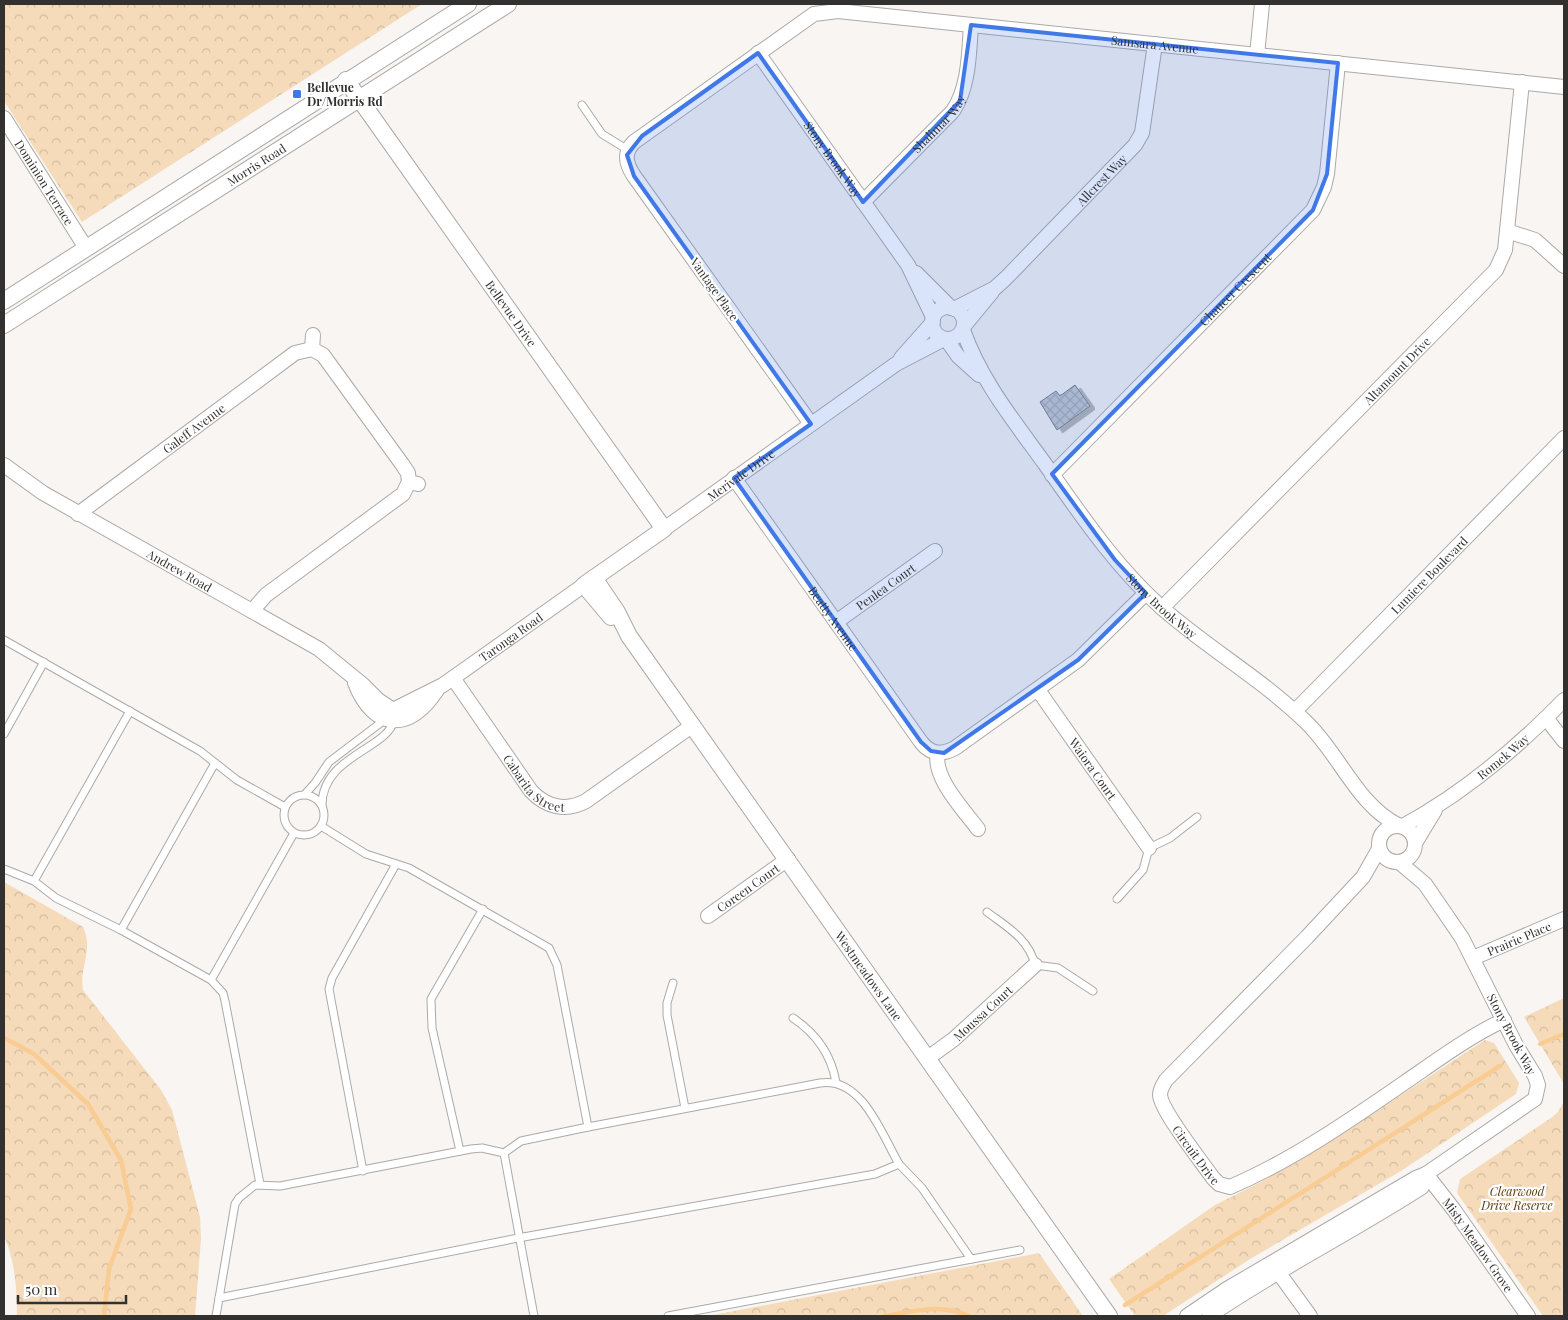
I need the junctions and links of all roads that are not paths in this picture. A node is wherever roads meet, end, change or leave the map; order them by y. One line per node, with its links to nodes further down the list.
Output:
1 (468, 4): 9 (street, Morris Road)
2 (508, 4): 12 (street, Morris Road)
3 (1262, 4): 7 (street)
4 (972, 25): 5 (street, Samsara Avenue); 6 (street, Samsara Avenue); 16 (street, Shalimar Way)
5 (1155, 44): 7 (street, Samsara Avenue); 22 (street, Allcrest Way)
6 (758, 53): 15 (street); 16 (street, Stony Brook Way)
7 (1257, 55): 8 (street, Samsara Avenue)
8 (1338, 63): 10 (street, Samsara Avenue); 34 (street, Chaucer Crescent)
9 (346, 80): 12 (street, Bellevue Drive); 18 (street, Morris Road)
10 (1522, 82): 11 (street, Samsara Avenue); 17 (street, Altamount Drive)
11 (1564, 87)
12 (359, 98): 19 (street, Morris Road); 37 (street, Bellevue Drive)
13 (582, 105): 15 (lane)
14 (4, 118): 18 (street, Dominion Terrace)
15 (628, 150): 31 (street, Vantage Place)
16 (863, 202): 20 (street, Stony Brook Way)
17 (1507, 231): 21 (street); 41 (street, Altamount Drive)
18 (86, 248): 19 (street); 23 (street, Morris Road)
19 (97, 265): 26 (street, Morris Road)
20 (908, 266): 24 (street, Stony Brook Way); 25 (street, Stony Brook Way)
21 (1564, 266)
22 (995, 288): 24 (street, Allcrest Way); 27 (street, Allcrest Way)
23 (4, 301)
24 (953, 308): 25 (street); 27 (street)
25 (933, 320): 28 (street); 29 (street, Merivale Drive)
26 (4, 325)
27 (964, 328): 28 (street); 30 (street, Stony Brook Way)
28 (945, 339): 29 (street, Merivale Drive); 30 (street, Stony Brook Way)
29 (896, 364): 31 (street, Merivale Drive)
30 (985, 380): 34 (street, Stony Brook Way)
31 (811, 424): 35 (street, Merivale Drive)
32 (1564, 438): 50 (street, Lumiere Boulevard)
33 (4, 466): 36 (street, Andrew Road)
34 (1052, 475): 40 (street, Stony Brook Way)
35 (734, 478): 37 (street, Merivale Drive); 43 (street, Beatty Avenue)
36 (78, 514): 42 (street, Andrew Road); 42 (street, Galeff Avenue)
37 (664, 529): 39 (street, Merivale Drive)
38 (935, 551): 43 (street, Penlea Court)
39 (589, 582): 46 (street, Taronga Road); 53 (street, Westmeadows Lane)
40 (1146, 593): 41 (street, Stony Brook Way); 47 (street)
41 (1162, 608): 50 (street, Stony Brook Way)
42 (252, 611): 51 (street, Andrew Road)
43 (836, 622): 56 (street, Beatty Avenue)
44 (4, 640): 45 (lane)
45 (44, 662): 49 (lane); 54 (lane)
46 (453, 678): 51 (street, Taronga Road); 53 (street, Cabarita Street)
47 (1038, 690): 56 (street); 70 (street, Waiora Court)
48 (1564, 700): 52 (street, Romek Way)
49 (130, 711): 57 (lane); 76 (lane)
50 (1295, 711): 59 (street, Stony Brook Way)
51 (391, 717): 58 (lane, Taronga Road); 60 (lane, Taronga Road)
52 (1546, 718): 55 (street); 62 (street, Romek Way)
53 (693, 725): 71 (street, Westmeadows Lane)
54 (4, 734)
55 (1564, 741)
56 (938, 754): 66 (street)
57 (215, 763): 61 (lane); 83 (lane)
58 (305, 794): 60 (lane); 61 (lane)
59 (1369, 803): 65 (street, Stony Brook Way); 68 (street, Stony Brook Way)
60 (322, 805): 64 (lane)
61 (285, 807): 67 (lane)
62 (1437, 807): 65 (street, Romek Way); 69 (street, Romek Way)
63 (1197, 817): 70 (lane)
64 (321, 826): 67 (lane); 73 (lane)
65 (1400, 826): 68 (street); 69 (street)
66 (978, 829)
67 (294, 833): 86 (lane)
68 (1379, 843): 72 (street); 75 (street, Circuit Drive)
69 (1414, 846): 72 (street); 77 (street, Stony Brook Way)
70 (1149, 848): 78 (lane)
71 (788, 859): 81 (street, Coreen Court); 91 (street, Westmeadows Lane)
72 (1395, 861): 75 (street, Circuit Drive); 77 (street, Stony Brook Way)
73 (396, 864): 79 (lane); 98 (lane)
74 (4, 869): 76 (lane)
75 (1363, 877): 90 (street, Circuit Drive)
76 (34, 881): 83 (lane)
77 (1425, 884): 84 (street, Stony Brook Way)
78 (1117, 899)
79 (483, 909): 94 (lane); 95 (lane)
80 (987, 912): 85 (lane)
81 (708, 916)
82 (1564, 919): 84 (street, Prairie Place)
83 (121, 930): 86 (lane)
84 (1473, 958): 90 (street, Stony Brook Way)
85 (1035, 965): 88 (lane); 91 (street, Moussa Court)
86 (211, 980): 100 (lane)
87 (674, 983): 93 (lane)
88 (1092, 990)
89 (793, 1018): 92 (lane)
90 (1504, 1020): 99 (street, Stony Brook Way)
91 (928, 1058): 109 (street, Westmeadows Lane)
92 (836, 1082): 93 (lane); 97 (lane)
93 (685, 1108): 94 (lane)
94 (588, 1127): 96 (lane)
95 (460, 1151): 96 (lane); 98 (lane)
96 (504, 1153): 101 (lane)
97 (899, 1164): 101 (lane); 103 (lane)
98 (363, 1171): 100 (lane)
99 (1426, 1174): 104 (street, Stony Brook Way); 113 (street, Misty Meadow Grove)
100 (260, 1184): 105 (lane)
101 (518, 1238): 105 (lane); 107 (lane)
102 (1020, 1250): 103 (lane)
103 (971, 1259): 108 (lane)
104 (1275, 1266): 110 (street, Stony Brook Way); 111 (street, Stony Brook Way); 112 (street)
105 (219, 1298): 106 (lane)
106 (216, 1316)
107 (534, 1316)
108 (668, 1316)
109 (1109, 1316)
110 (1187, 1316)
111 (1209, 1316)
112 (1310, 1316)
113 (1528, 1316)

